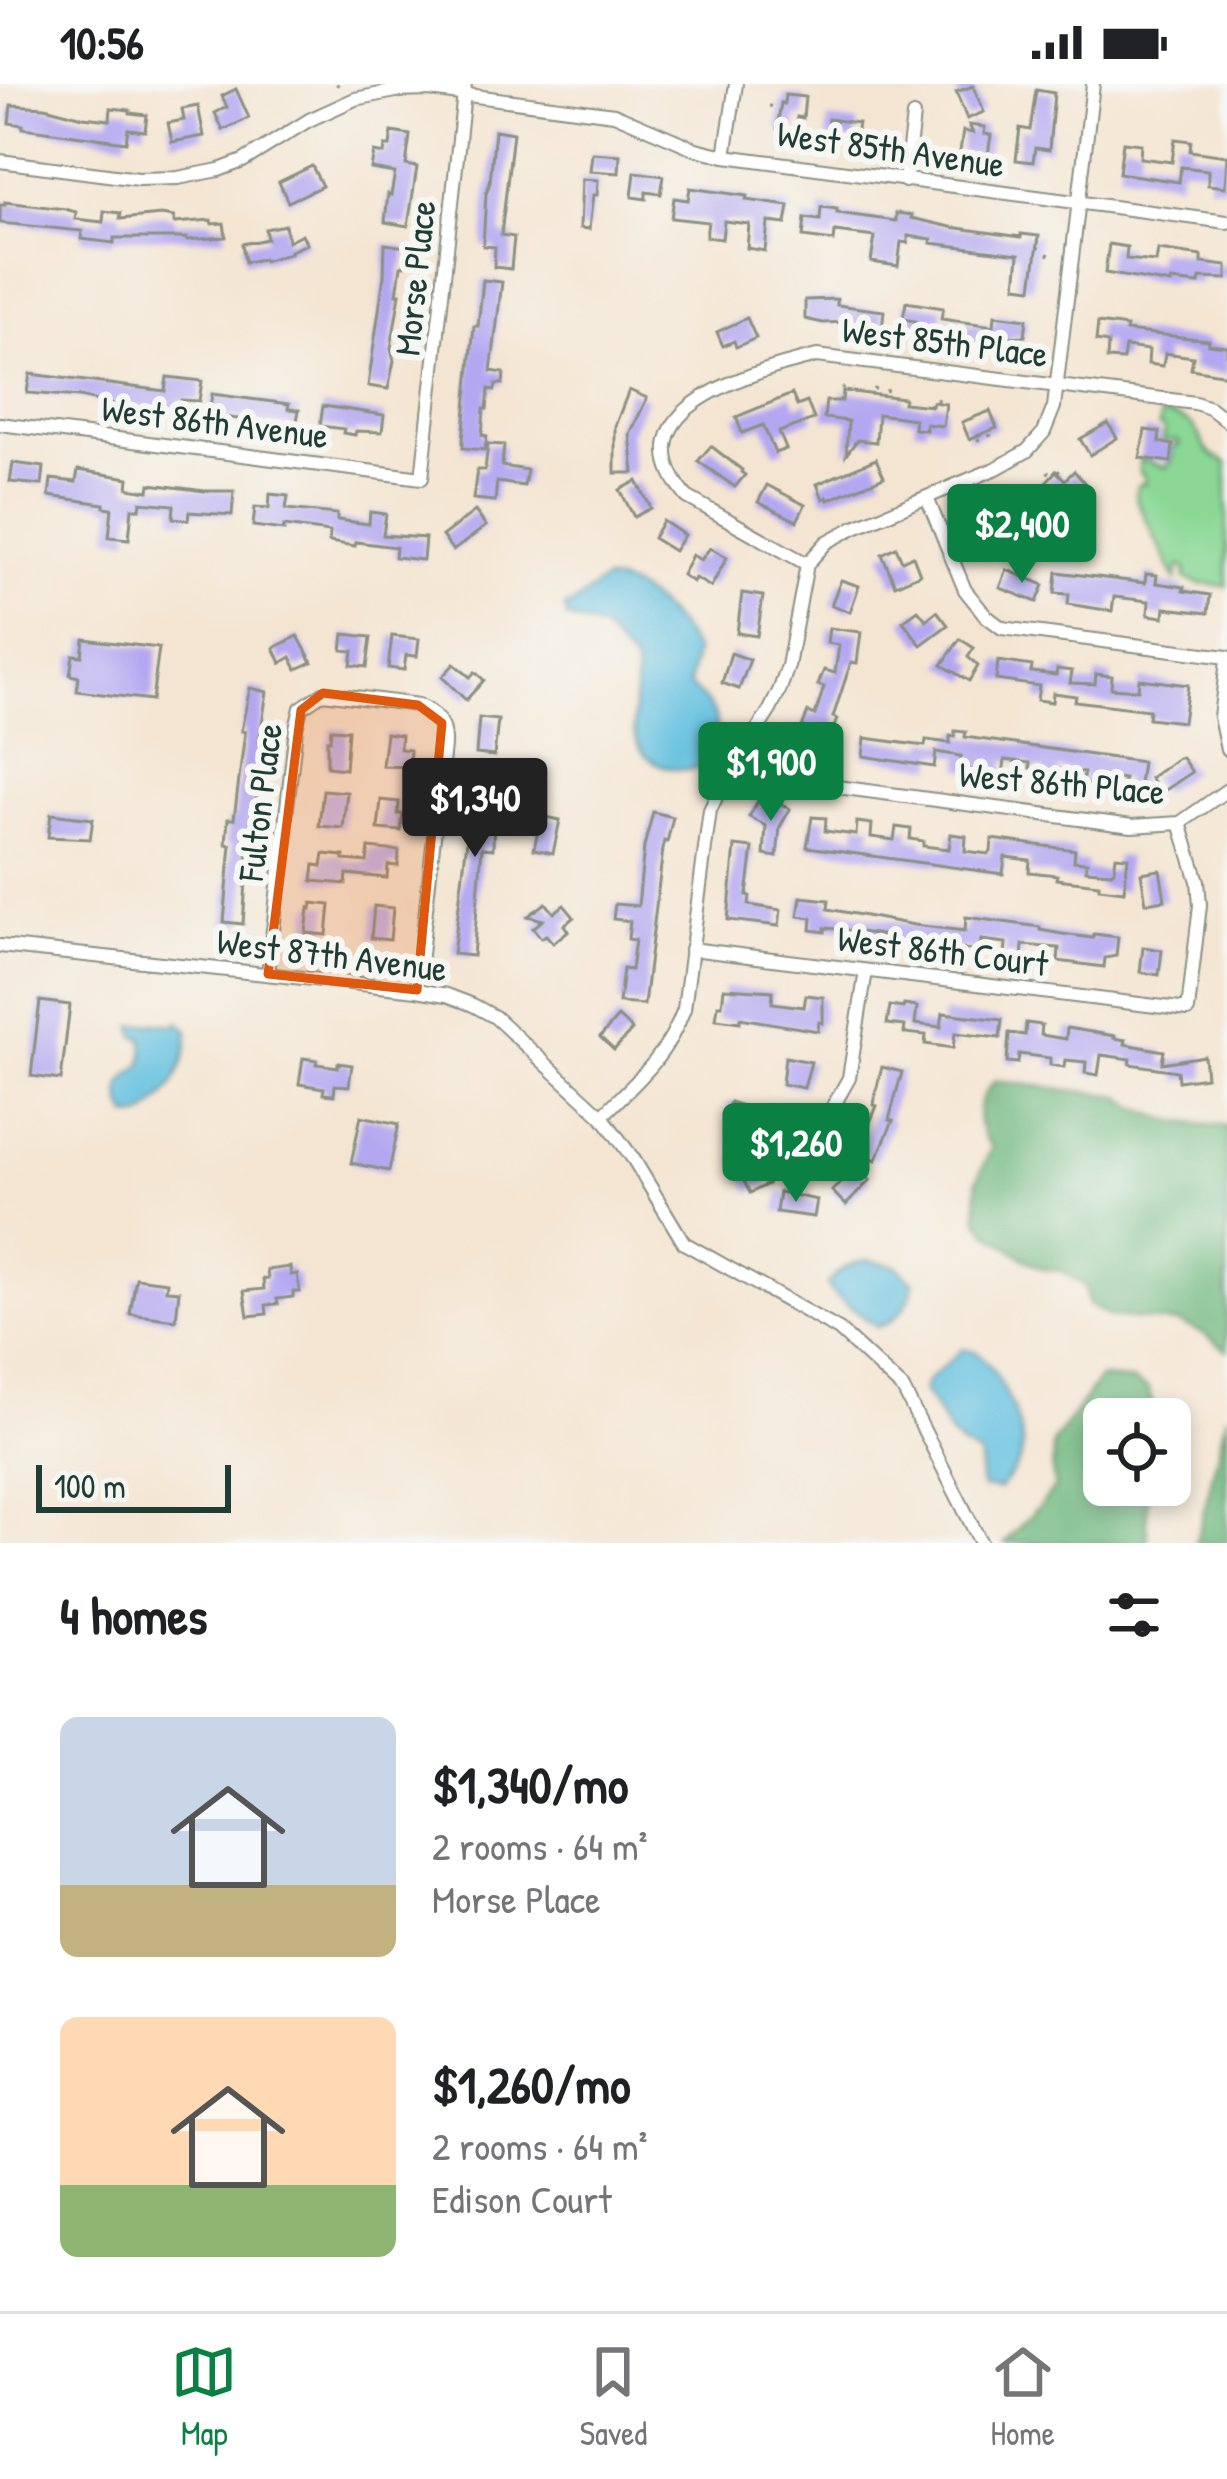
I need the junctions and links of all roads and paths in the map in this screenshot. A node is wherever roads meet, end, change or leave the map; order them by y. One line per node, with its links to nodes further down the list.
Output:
1 (337, 84): 4 (path)
2 (736, 84): 9 (street)
3 (1093, 84): 12 (street)
4 (344, 88)
5 (465, 89): 9 (street, West 85th Avenue); 10 (street, West 85th Avenue); 36 (street, Morse Place)
6 (769, 106): 7 (path)
7 (780, 107)
8 (913, 116): 11 (street)
9 (725, 156): 11 (street, West 85th Avenue)
10 (0, 161)
11 (905, 181): 12 (street, West 85th Avenue)
12 (1078, 203): 13 (street, West 85th Avenue); 24 (street)
13 (1227, 222)
14 (1037, 247): 15 (path)
15 (1056, 259)
16 (915, 323): 20 (path)
17 (868, 328): 18 (path)
18 (856, 335)
19 (1012, 337): 23 (path)
20 (923, 338)
21 (960, 341): 22 (path)
22 (976, 346)
23 (1001, 346)
24 (1057, 384): 31 (street, West 85th Place); 39 (street); 43 (street, West 85th Place)
25 (853, 389): 28 (path)
26 (873, 389): 27 (path)
27 (889, 395)
28 (840, 400)
29 (941, 400): 30 (path)
30 (929, 406)
31 (1227, 421)
32 (0, 424): 36 (street, West 86th Avenue)
33 (989, 431): 34 (path)
34 (977, 440)
35 (1047, 473): 37 (path)
36 (422, 478)
37 (1067, 478)
38 (1027, 490): 41 (path)
39 (927, 498): 43 (street); 44 (street)
40 (988, 507): 42 (path)
41 (1024, 507)
42 (984, 523)
43 (807, 564): 45 (street)
44 (1222, 658): 46 (street)
45 (747, 747): 48 (street, West 86th Place); 50 (street)
46 (1227, 749)
47 (1227, 790): 48 (street, West 86th Place)
48 (1180, 824): 51 (street, West 86th Court)
49 (0, 946): 52 (street, West 87th Avenue)
50 (691, 949): 51 (street, West 86th Court); 54 (street)
51 (866, 971): 55 (street)
52 (268, 974): 53 (street, West 87th Avenue); 53 (street, Fulton Place)
53 (416, 990): 54 (street, West 87th Avenue)
54 (602, 1116): 56 (street, West 87th Avenue)
55 (812, 1144)
56 (981, 1543)

